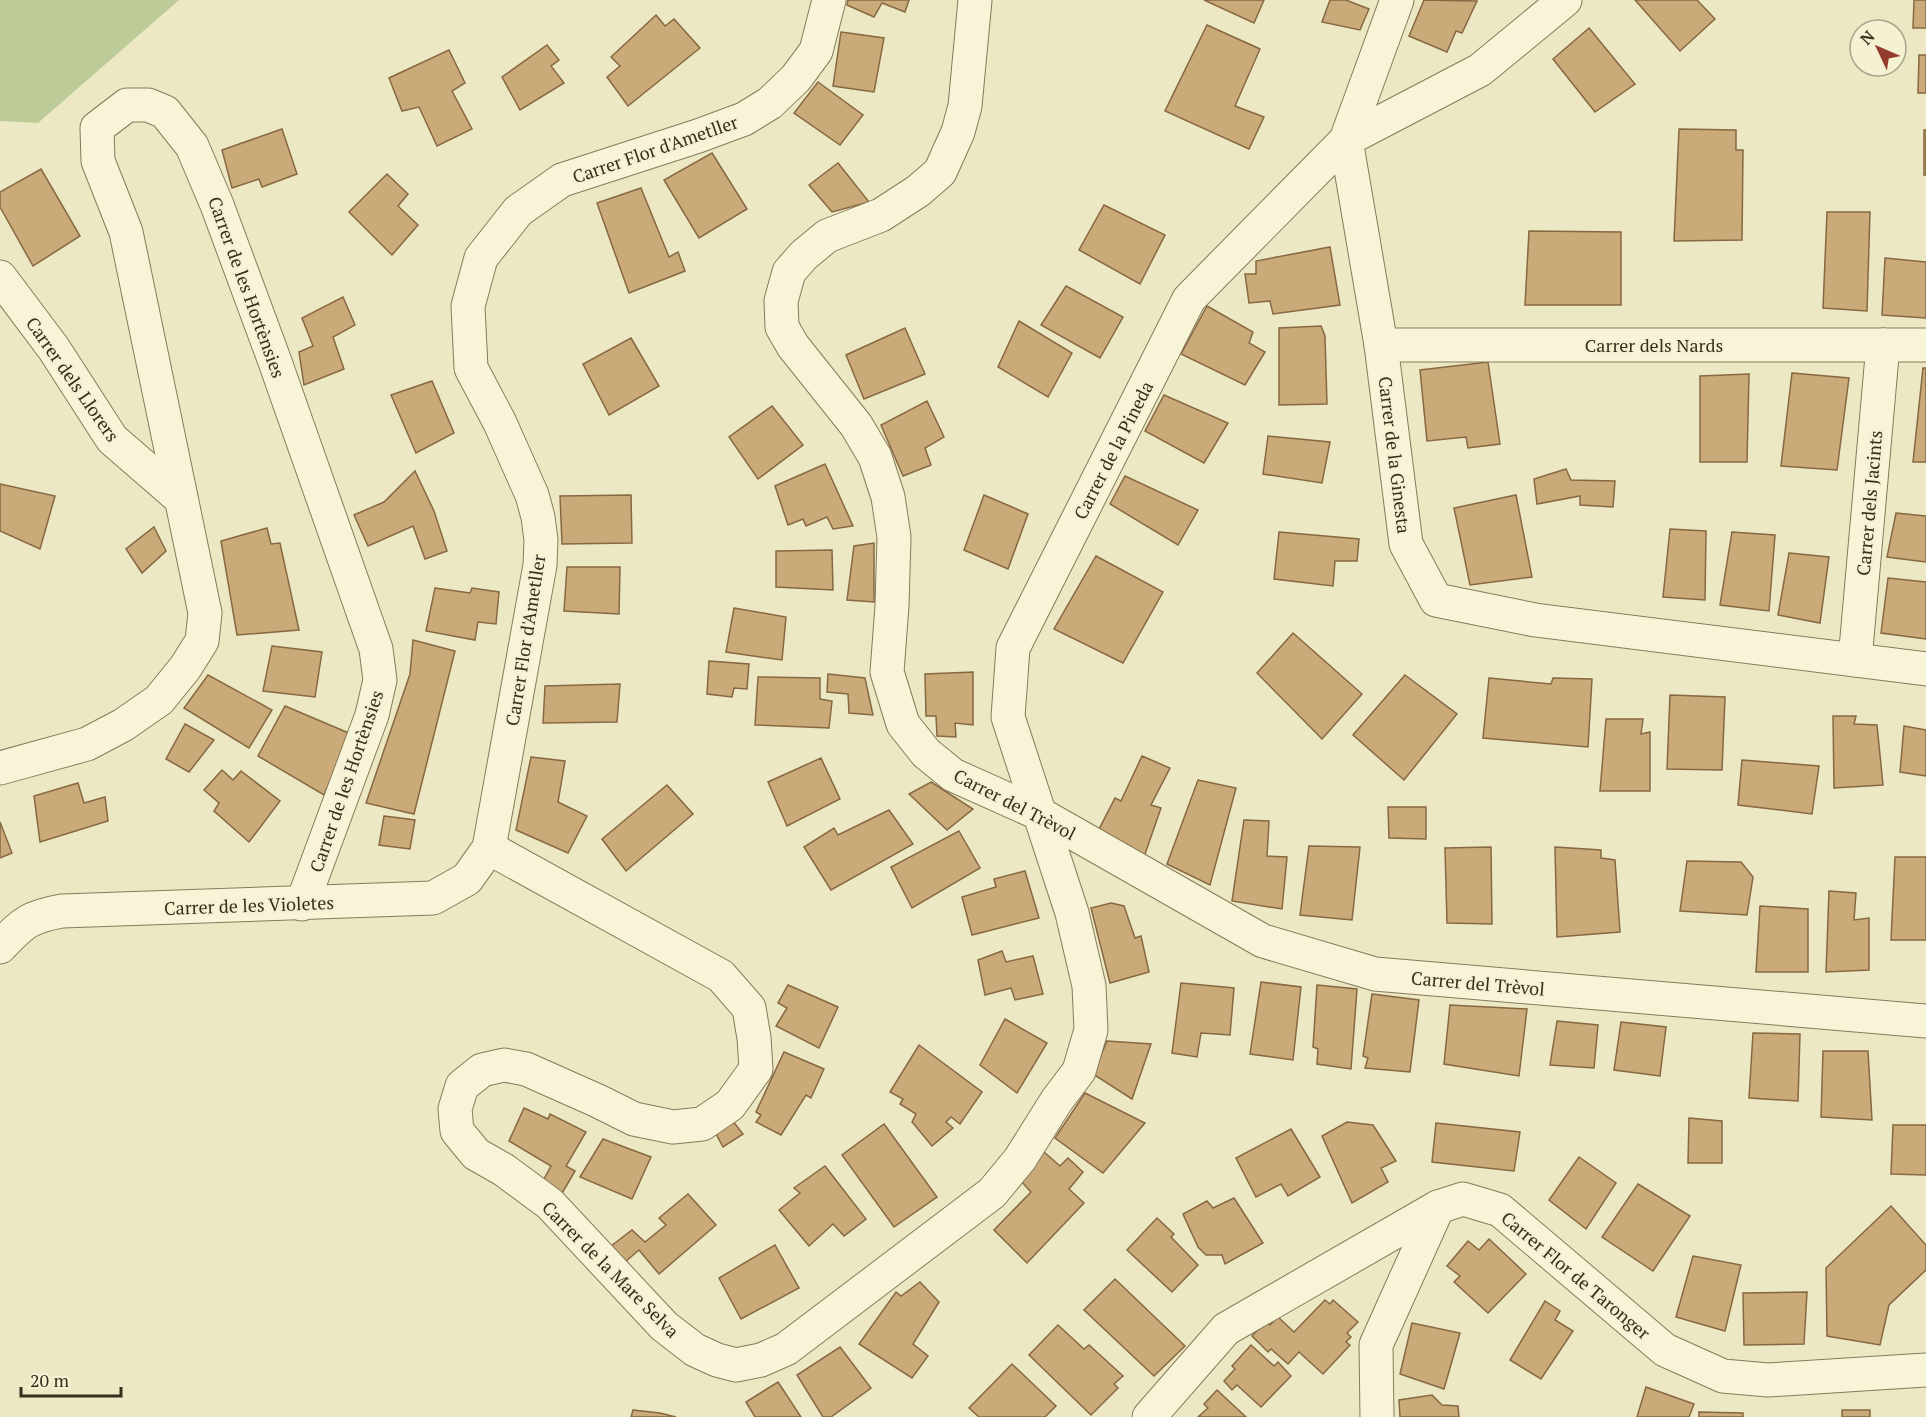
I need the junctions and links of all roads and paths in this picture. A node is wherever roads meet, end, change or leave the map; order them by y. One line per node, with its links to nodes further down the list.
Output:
1 (829, 0): 15 (street, Carrer Flor d'Ametller)
2 (975, 0): 14 (street, Carrer del Trèvol)
3 (1397, 0): 5 (street, Carrer de la Ginesta)
4 (1565, 0): 5 (street)
5 (1346, 140): 7 (street, Carrer de la Ginesta); 14 (street, Carrer de la Pineda)
6 (0, 277): 10 (street, Carrer dels Llorers)
7 (1381, 345): 8 (street, Carrer dels Nards); 11 (street, Carrer de la Ginesta)
8 (1883, 345): 9 (street, Carrer dels Nards); 11 (street, Carrer dels Jacints)
9 (1926, 345)
10 (180, 498): 13 (street); 16 (street, Carrer de les Hortènsies)
11 (1855, 660): 12 (street, Carrer de la Ginesta)
12 (1926, 669)
13 (0, 768)
14 (1040, 814): 15 (street, Carrer de la Mare Selva); 18 (street, Carrer del Trèvol)
15 (489, 848): 16 (street, Carrer de les Violetes)
16 (302, 904): 17 (street, Carrer de les Violetes)
17 (0, 947)
18 (1926, 1021)
19 (1438, 1207): 20 (street, Carrer Flor de Taronger); 21 (street, Carrer Flor de Taronger); 22 (street)
20 (1926, 1370)
21 (1149, 1417)
22 (1377, 1417)

